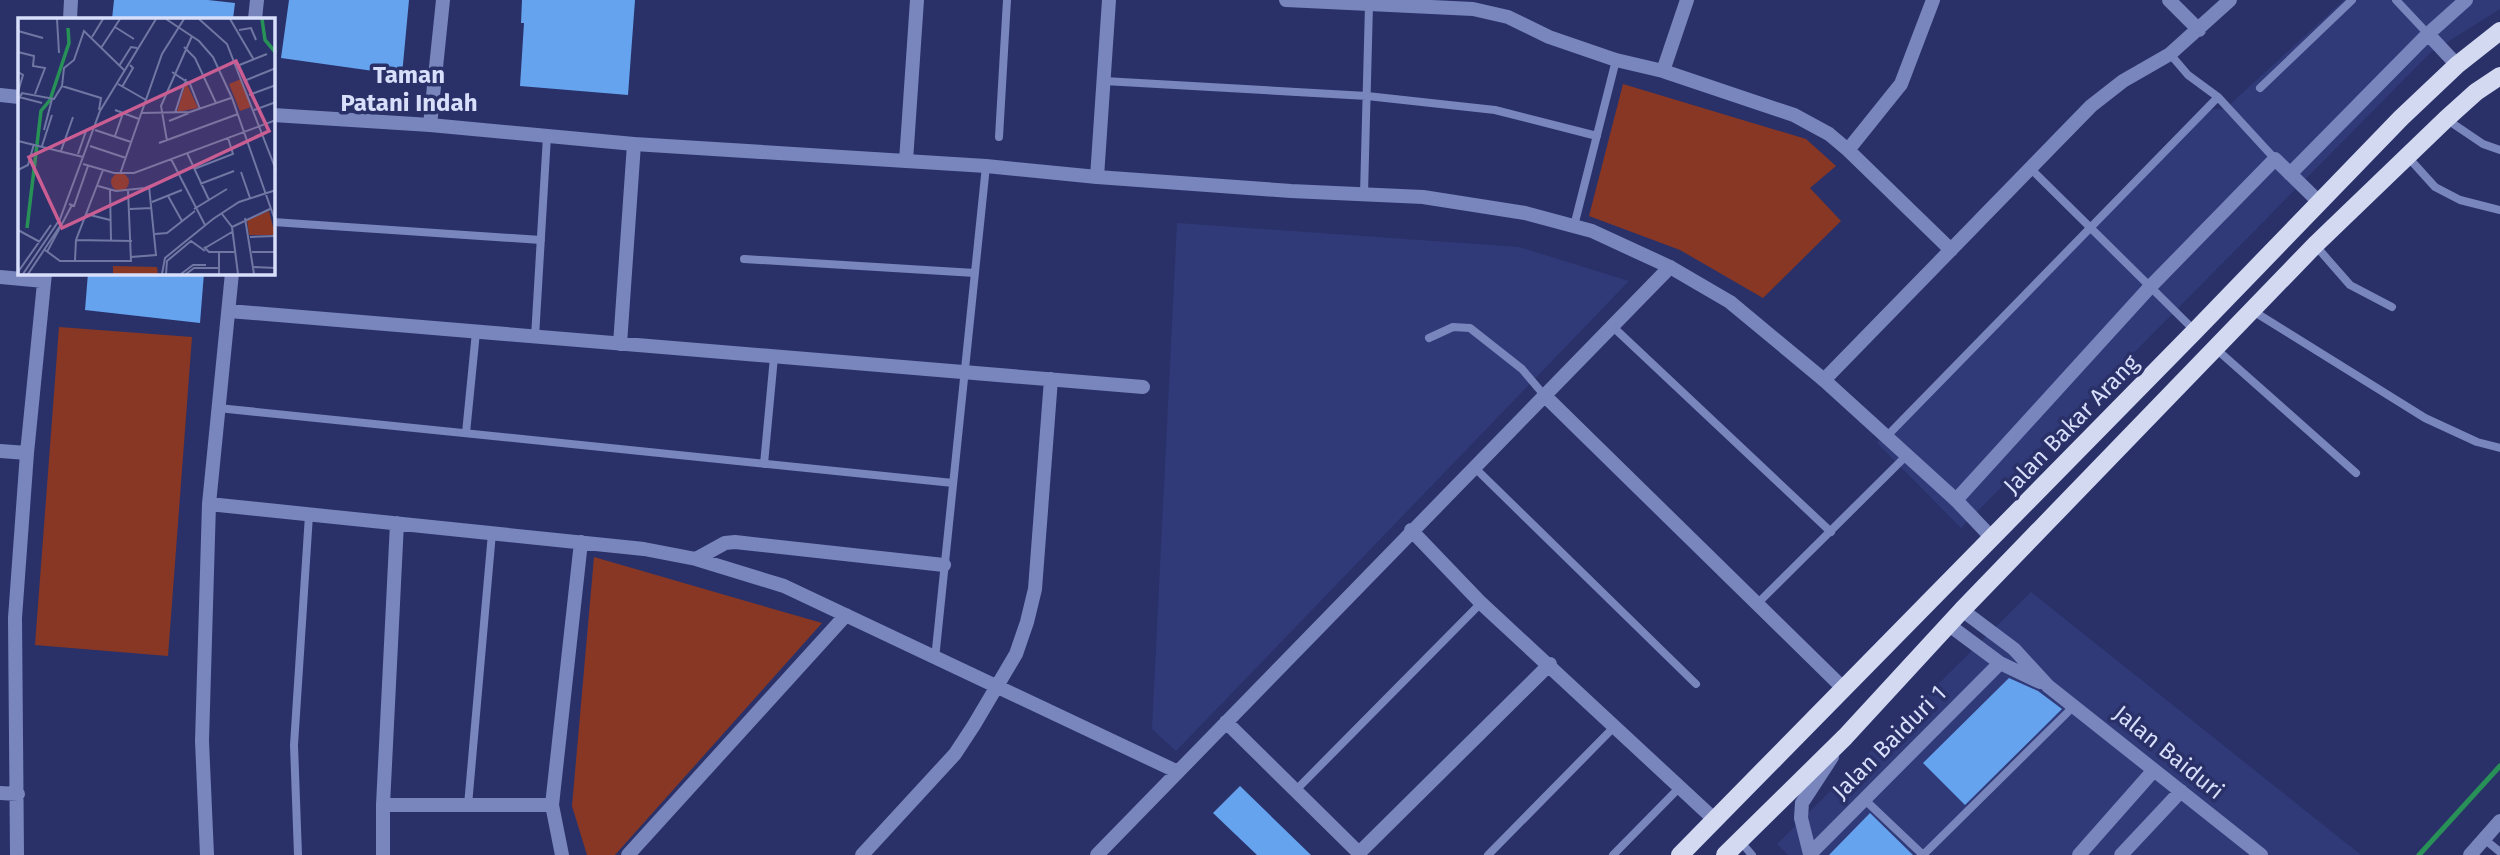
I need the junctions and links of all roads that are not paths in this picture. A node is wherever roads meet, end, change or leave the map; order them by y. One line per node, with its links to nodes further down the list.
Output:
1 (71, 0): 17 (street)
2 (257, 0): 18 (street)
3 (443, 0): 35 (street)
4 (917, 0): 44 (street)
5 (1007, 0): 38 (lane)
6 (1109, 0): 27 (street)
7 (1286, 0): 16 (street)
8 (1687, 0): 25 (street)
9 (1933, 0): 40 (street)
10 (2169, 0): 19 (street)
11 (2230, 0): 19 (street)
12 (2352, 0): 28 (lane)
13 (2396, 0): 21 (lane)
14 (2466, 0): 21 (street)
15 (1439, 4): 16 (street); 23 (street)
16 (1369, 5): 30 (lane)
17 (69, 18)
18 (255, 18)
19 (2199, 30): 22 (street)
20 (2500, 31): 24 (main road, Jalan Bakar Arang)
21 (2428, 34): 24 (street); 47 (street)
22 (2170, 54): 32 (lane); 46 (street)
23 (1616, 60): 25 (street); 37 (lane)
24 (2457, 65): 50 (main road, Jalan Bakar Arang)
25 (1662, 71): 40 (street)
26 (2500, 76): 34 (main road)
27 (1104, 81): 30 (lane); 48 (street)
28 (2260, 88)
29 (0, 95): 31 (street)
30 (1367, 96): 37 (lane); 49 (lane)
31 (18, 97)
32 (2218, 97): 43 (lane); 54 (lane)
33 (275, 115): 35 (street)
34 (2446, 119): 41 (lane); 42 (main road)
35 (430, 125): 36 (street)
36 (547, 136): 39 (street); 55 (lane)
37 (1597, 136): 53 (lane)
38 (999, 137)
39 (634, 144): 44 (street); 73 (street)
40 (1848, 150): 57 (street)
41 (2500, 150)
42 (2407, 156): 51 (lane); 56 (main road)
43 (2274, 159): 47 (street); 64 (street)
44 (906, 161): 45 (street)
45 (986, 166): 48 (street); 60 (lane)
46 (2031, 169): 54 (lane); 57 (street)
47 (2290, 174): 50 (street)
48 (1097, 177): 49 (street)
49 (1364, 194): 53 (street)
50 (2319, 202): 69 (main road, Jalan Bakar Arang)
51 (2500, 210)
52 (275, 222): 55 (lane)
53 (1574, 226): 59 (street)
54 (2090, 227): 64 (lane); 83 (lane)
55 (541, 240): 71 (lane)
56 (2315, 245): 65 (lane); 66 (main road)
57 (1951, 250): 78 (street)
58 (744, 259): 60 (lane)
59 (1670, 267): 68 (street); 78 (street)
60 (975, 273): 76 (lane)
61 (232, 275): 67 (street)
62 (0, 277): 63 (street)
63 (44, 277): 86 (street)
64 (2150, 288): 69 (lane); 92 (street)
65 (2392, 307)
66 (2252, 310): 74 (main road); 84 (lane)
67 (229, 311): 70 (street); 81 (street)
68 (1611, 325): 80 (street); 97 (lane)
69 (2195, 331): 99 (main road, Jalan Bakar Arang)
70 (476, 332): 71 (street); 82 (lane)
71 (535, 337): 73 (street)
72 (1429, 338): 80 (lane)
73 (620, 344): 75 (street)
74 (2215, 348): 90 (lane); 105 (main road)
75 (774, 356): 76 (street); 88 (lane)
76 (964, 372): 77 (street); 91 (lane)
77 (1051, 379): 79 (street); 114 (street)
78 (1824, 380): 83 (street)
79 (1143, 387)
80 (1544, 395): 89 (street); 104 (street)
81 (218, 408): 82 (lane); 93 (street)
82 (466, 433): 88 (lane)
83 (1886, 437): 87 (street)
84 (2500, 449)
85 (0, 451): 86 (street)
86 (27, 453): 107 (street)
87 (1907, 455): 92 (street); 97 (lane)
88 (764, 464): 91 (lane)
89 (1474, 467): 96 (street); 112 (lane)
90 (2357, 473)
91 (953, 483): 102 (lane)
92 (1956, 500): 99 (street)
93 (209, 504): 94 (street); 140 (street)
94 (309, 515): 95 (street); 141 (lane)
95 (397, 523): 98 (street); 128 (street)
96 (1411, 530): 103 (street); 117 (street)
97 (1830, 532): 104 (lane)
98 (492, 533): 100 (street); 129 (lane)
99 (1992, 538): 115 (main road, Jalan Bakar Arang)
100 (581, 542): 101 (street); 130 (street)
101 (696, 559): 102 (street); 106 (street)
102 (944, 565): 109 (lane)
103 (1481, 603): 111 (street); 123 (lane)
104 (1758, 603): 115 (street)
105 (1962, 610): 108 (main road); 113 (street, Jalan Baiduri)
106 (846, 615): 109 (street); 144 (street)
107 (7, 618): 126 (street)
108 (1949, 625): 110 (street, Jalan Baiduri); 119 (main road)
109 (934, 659): 114 (street)
110 (2000, 663): 113 (street, Jalan Baiduri); 127 (street, Jalan Baiduri 1)
111 (1550, 664): 118 (street); 137 (street)
112 (1696, 684)
113 (2048, 686): 116 (street, Jalan Baiduri)
114 (998, 687): 121 (street); 145 (street)
115 (1844, 689): 131 (main road, Jalan Bakar Arang)
116 (2074, 706): 120 (street, Jalan Baiduri); 152 (lane)
117 (1226, 722): 121 (street); 123 (street)
118 (1615, 726): 122 (street); 147 (lane)
119 (1845, 737): 134 (main road); 138 (street)
120 (2154, 770): 124 (street, Jalan Baiduri); 153 (street)
121 (1178, 772): 146 (street)
122 (1680, 787): 131 (street); 148 (lane)
123 (1296, 790): 137 (street)
124 (2181, 791): 136 (street, Jalan Baiduri); 154 (street)
125 (0, 793): 126 (street)
126 (18, 794): 139 (street)
127 (1864, 799): 138 (street, Jalan Baiduri 1); 152 (lane)
128 (383, 805): 129 (street); 142 (street)
129 (468, 805): 130 (street)
130 (552, 805): 143 (street)
131 (1715, 820): 149 (main road, Jalan Bakar Arang)
132 (2500, 821): 133 (street)
133 (2483, 838): 135 (lane); 155 (street)
134 (1740, 841): 150 (main road); 151 (lane)
135 (2500, 852)
136 (2254, 853)
137 (1360, 854)
138 (1810, 854)
139 (17, 855)
140 (207, 855)
141 (298, 855)
142 (383, 855)
143 (562, 855)
144 (628, 855)
145 (862, 855)
146 (1097, 855)
147 (1488, 855)
148 (1614, 855)
149 (1680, 855)
150 (1724, 855)
151 (1752, 855)
152 (1923, 855)
153 (2078, 855)
154 (2121, 855)
155 (2470, 855)

